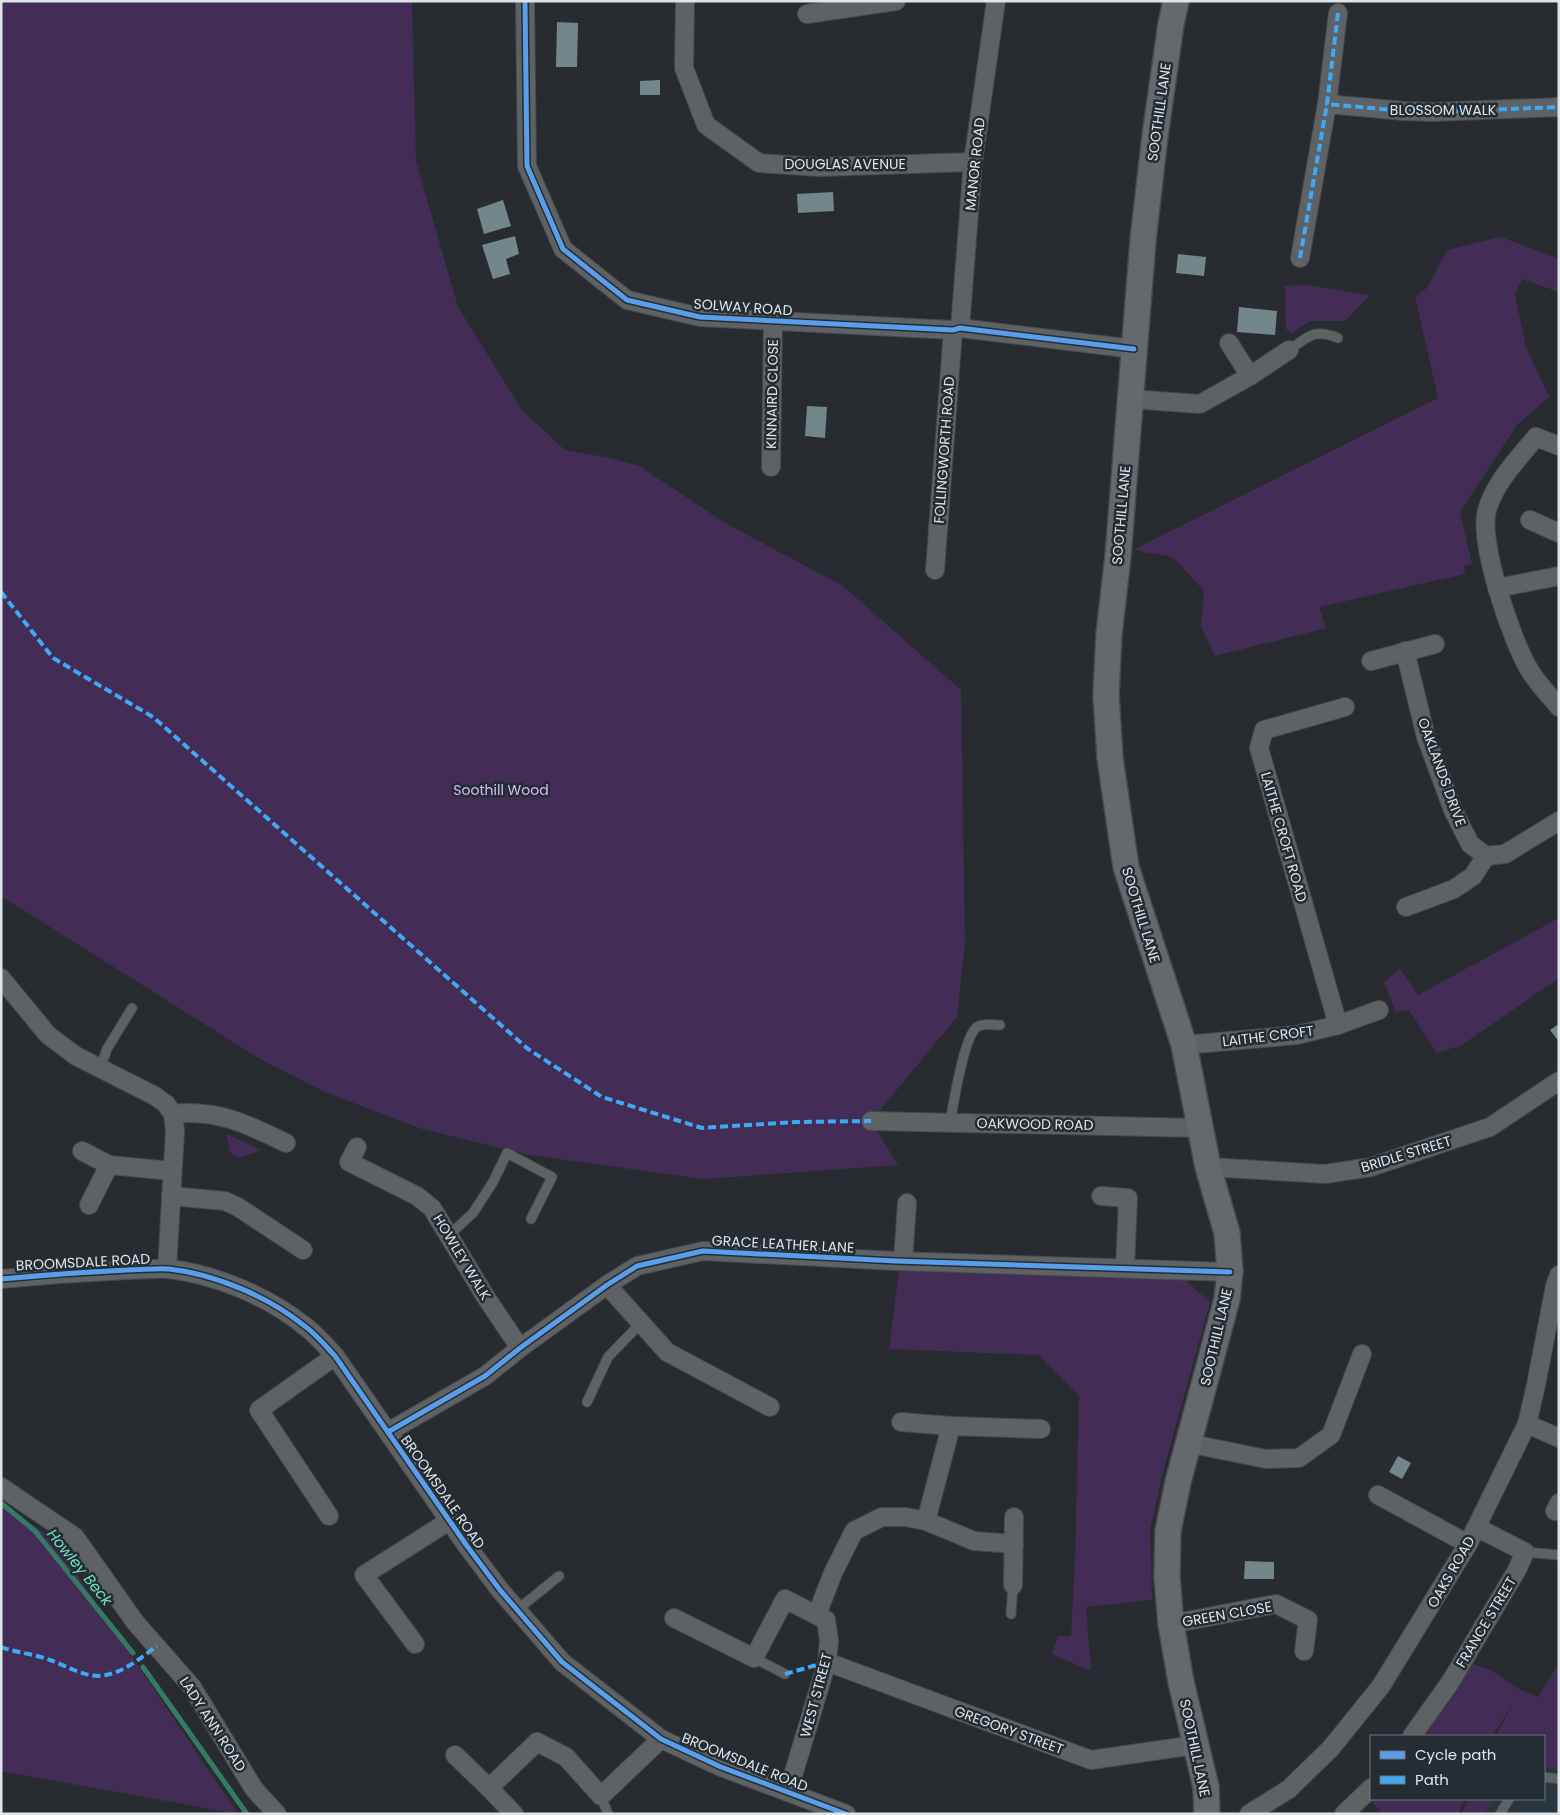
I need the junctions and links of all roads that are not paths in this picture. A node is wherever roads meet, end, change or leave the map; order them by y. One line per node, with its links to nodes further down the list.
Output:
1 (525, 1): 12 (street, SOLWAY ROAD)
2 (685, 1): 10 (street, DOUGLAS AVENUE)
3 (896, 1): 7 (street)
4 (996, 1): 10 (street, MANOR ROAD)
5 (1176, 1): 16 (main road, SOOTHILL LANE)
6 (1338, 13): 8 (street)
7 (807, 14)
8 (1327, 104): 9 (street, BLOSSOM WALK); 11 (street)
9 (1559, 108)
10 (973, 162): 13 (street, MANOR ROAD)
11 (1300, 258)
12 (773, 321): 13 (street, SOLWAY ROAD); 21 (street, KINNAIRD CLOSE)
13 (957, 329): 16 (street, SOLWAY ROAD); 24 (street, FOLLINGWORTH ROAD)
14 (1338, 338): 17 (lane)
15 (1229, 343): 18 (street)
16 (1134, 349): 19 (main road, SOOTHILL LANE)
17 (1288, 350): 18 (street)
18 (1250, 376): 19 (street)
19 (1130, 399): 40 (main road, SOOTHILL LANE)
20 (1559, 446): 26 (street)
21 (771, 467)
22 (1530, 520): 23 (street)
23 (1559, 533)
24 (935, 570)
25 (1559, 576): 26 (street)
26 (1497, 588): 31 (street)
27 (1435, 644): 28 (street)
28 (1405, 651): 29 (street); 33 (street, OAKLANDS DRIVE)
29 (1371, 660)
30 (1345, 706): 39 (street, LAITHE CROFT ROAD)
31 (1559, 707)
32 (1559, 821): 33 (street)
33 (1486, 856): 34 (street)
34 (1406, 907)
35 (1, 978): 41 (street)
36 (132, 1008): 41 (lane)
37 (1379, 1010): 39 (street, LAITHE CROFT)
38 (1000, 1025): 45 (lane)
39 (1338, 1025): 40 (street, LAITHE CROFT)
40 (1184, 1045): 46 (main road, SOOTHILL LANE)
41 (100, 1069): 43 (street)
42 (1559, 1081): 51 (street, BRIDLE STREET)
43 (173, 1114): 47 (street); 52 (street)
44 (871, 1121): 45 (street, OAKWOOD ROAD)
45 (950, 1122): 46 (street, OAKWOOD ROAD)
46 (1199, 1128): 51 (main road, SOOTHILL LANE)
47 (286, 1143)
48 (358, 1147): 58 (street, HOWLEY WALK)
49 (82, 1151): 50 (street)
50 (109, 1165): 52 (street); 56 (street)
51 (1208, 1167): 63 (main road, SOOTHILL LANE)
52 (172, 1171): 53 (street)
53 (171, 1196): 59 (street); 62 (street)
54 (1101, 1196): 61 (street)
55 (907, 1203): 60 (street)
56 (89, 1205)
57 (531, 1220): 58 (lane)
58 (448, 1236): 68 (street, HOWLEY WALK)
59 (303, 1250)
60 (903, 1261): 61 (street, GRACE LEATHER LANE); 66 (street, GRACE LEATHER LANE)
61 (1125, 1268): 63 (street, GRACE LEATHER LANE)
62 (167, 1269): 65 (street, BROOMSDALE ROAD); 70 (street, BROOMSDALE ROAD)
63 (1230, 1272): 79 (main road, SOOTHILL LANE)
64 (1559, 1275): 74 (street, OAKS ROAD)
65 (1, 1279)
66 (608, 1285): 67 (street); 68 (street, GRACE LEATHER LANE)
67 (641, 1323): 71 (lane); 72 (street)
68 (520, 1348): 77 (street, GRACE LEATHER LANE)
69 (1362, 1354): 79 (street)
70 (334, 1356): 77 (street, BROOMSDALE ROAD); 82 (street)
71 (587, 1402)
72 (770, 1407)
73 (901, 1422): 75 (street)
74 (1527, 1424): 78 (street); 86 (street, OAKS ROAD)
75 (951, 1426): 76 (street); 85 (street)
76 (1041, 1429)
77 (388, 1432): 84 (street, BROOMSDALE ROAD)
78 (1559, 1438)
79 (1188, 1445): 97 (main road, SOOTHILL LANE)
80 (1, 1487): 114 (street, LADY ANN ROAD)
81 (1378, 1495): 88 (street)
82 (329, 1516)
83 (1014, 1517): 87 (street)
84 (450, 1521): 93 (street, BROOMSDALE ROAD); 98 (street, BROOMSDALE ROAD)
85 (926, 1521): 87 (street); 94 (street)
86 (1476, 1527): 88 (street, OAKS ROAD); 89 (street)
87 (1014, 1544): 92 (street)
88 (1468, 1544): 119 (street, OAKS ROAD)
89 (1525, 1552): 90 (lane); 103 (street, FRANCE STREET)
90 (1559, 1555)
91 (559, 1576): 93 (lane)
92 (1013, 1585): 95 (lane)
93 (517, 1610): 104 (street, BROOMSDALE ROAD)
94 (817, 1614): 100 (street); 101 (street, WEST STREET)
95 (1011, 1614)
96 (674, 1618): 100 (street)
97 (1171, 1624): 99 (street, GREEN CLOSE); 105 (main road, SOOTHILL LANE)
98 (415, 1644)
99 (1304, 1651)
100 (754, 1658): 102 (lane)
101 (827, 1662): 105 (street, GREGORY STREET); 111 (street, WEST STREET)
102 (785, 1674)
103 (1413, 1735)
104 (661, 1739): 111 (street, BROOMSDALE ROAD); 112 (street)
105 (1196, 1745): 118 (main road, SOOTHILL LANE)
106 (455, 1755): 109 (street)
107 (1545, 1777): 108 (lane)
108 (1559, 1780)
109 (489, 1788): 112 (street); 115 (street)
110 (1370, 1789): 120 (street)
111 (788, 1792): 117 (street, BROOMSDALE ROAD)
112 (601, 1796): 116 (lane)
113 (1508, 1800): 121 (lane)
114 (277, 1814)
115 (514, 1814)
116 (608, 1814)
117 (846, 1814)
118 (1207, 1814)
119 (1249, 1814)
120 (1344, 1814)
121 (1500, 1814)

